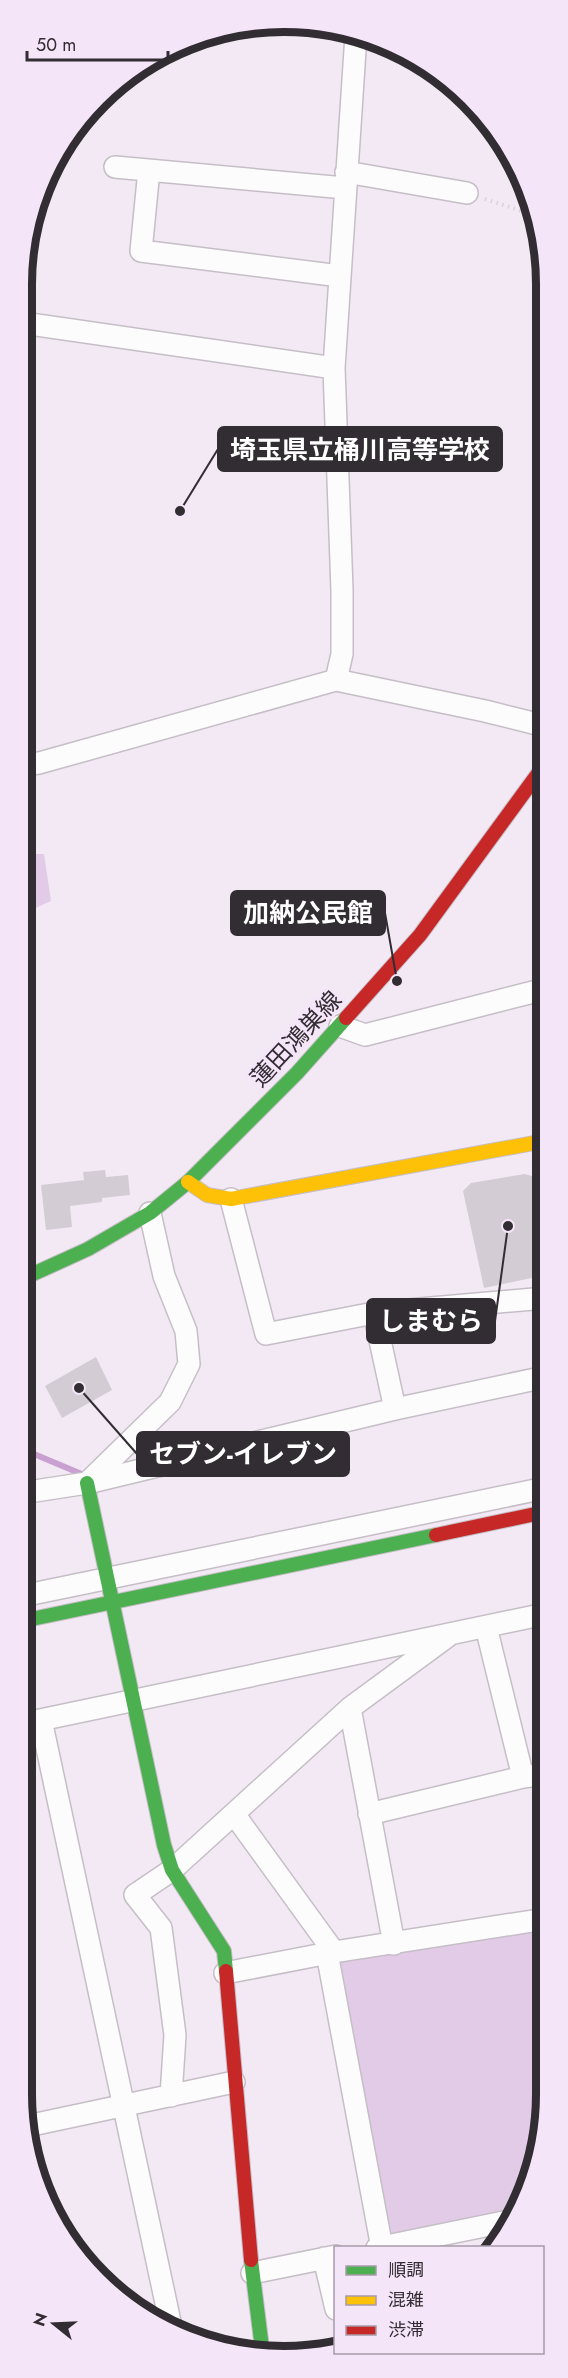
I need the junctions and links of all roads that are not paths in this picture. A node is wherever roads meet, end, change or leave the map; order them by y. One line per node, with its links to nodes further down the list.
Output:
1 (355, 42): 4 (street)
2 (115, 167): 3 (street)
3 (149, 170): 4 (street); 6 (street)
4 (345, 180): 5 (street); 6 (street)
5 (467, 194)
6 (340, 276): 8 (street)
7 (32, 323): 8 (street)
8 (334, 368): 9 (street)
9 (336, 680): 10 (street); 11 (street)
10 (536, 724)
11 (32, 764)
12 (536, 782): 14 (street, 蓮田鴻巣線)
13 (536, 991): 14 (street)
14 (340, 1026): 16 (street, 蓮田鴻巣線)
15 (536, 1143): 17 (street)
16 (188, 1182): 17 (street); 18 (street, 蓮田鴻巣線)
17 (231, 1199): 21 (street)
18 (150, 1214): 19 (street, 蓮田鴻巣線); 24 (street)
19 (32, 1274)
20 (536, 1299): 21 (street)
21 (374, 1313): 23 (street)
22 (536, 1379): 23 (street)
23 (395, 1409): 24 (street)
24 (87, 1483): 26 (street); 28 (street)
25 (536, 1490): 28 (street)
26 (32, 1491)
27 (536, 1514): 30 (street)
28 (107, 1578): 29 (street); 30 (street)
29 (32, 1594)
30 (112, 1602): 32 (street); 35 (street)
31 (536, 1616): 33 (street)
32 (32, 1619)
33 (486, 1627): 34 (street); 40 (street)
34 (448, 1636): 35 (street); 36 (street)
35 (133, 1700): 37 (street); 43 (street)
36 (350, 1708): 41 (street); 42 (street)
37 (32, 1722)
38 (32, 1726): 50 (street)
39 (536, 1775): 40 (street)
40 (523, 1777): 42 (street)
41 (234, 1814): 43 (street); 46 (street)
42 (369, 1814): 45 (street)
43 (172, 1870): 47 (street); 49 (street)
44 (536, 1920): 45 (street)
45 (394, 1944): 46 (street)
46 (330, 1953): 47 (street); 53 (street)
47 (225, 1973): 48 (street)
48 (234, 2082): 49 (street); 56 (street)
49 (171, 2096): 50 (street)
50 (123, 2106): 51 (street); 58 (street)
51 (34, 2125)
52 (501, 2223): 54 (street)
53 (380, 2246)
54 (385, 2246)
55 (330, 2257): 56 (street); 57 (street)
56 (252, 2273): 59 (street)
57 (334, 2292)
58 (169, 2319)
59 (262, 2345)

